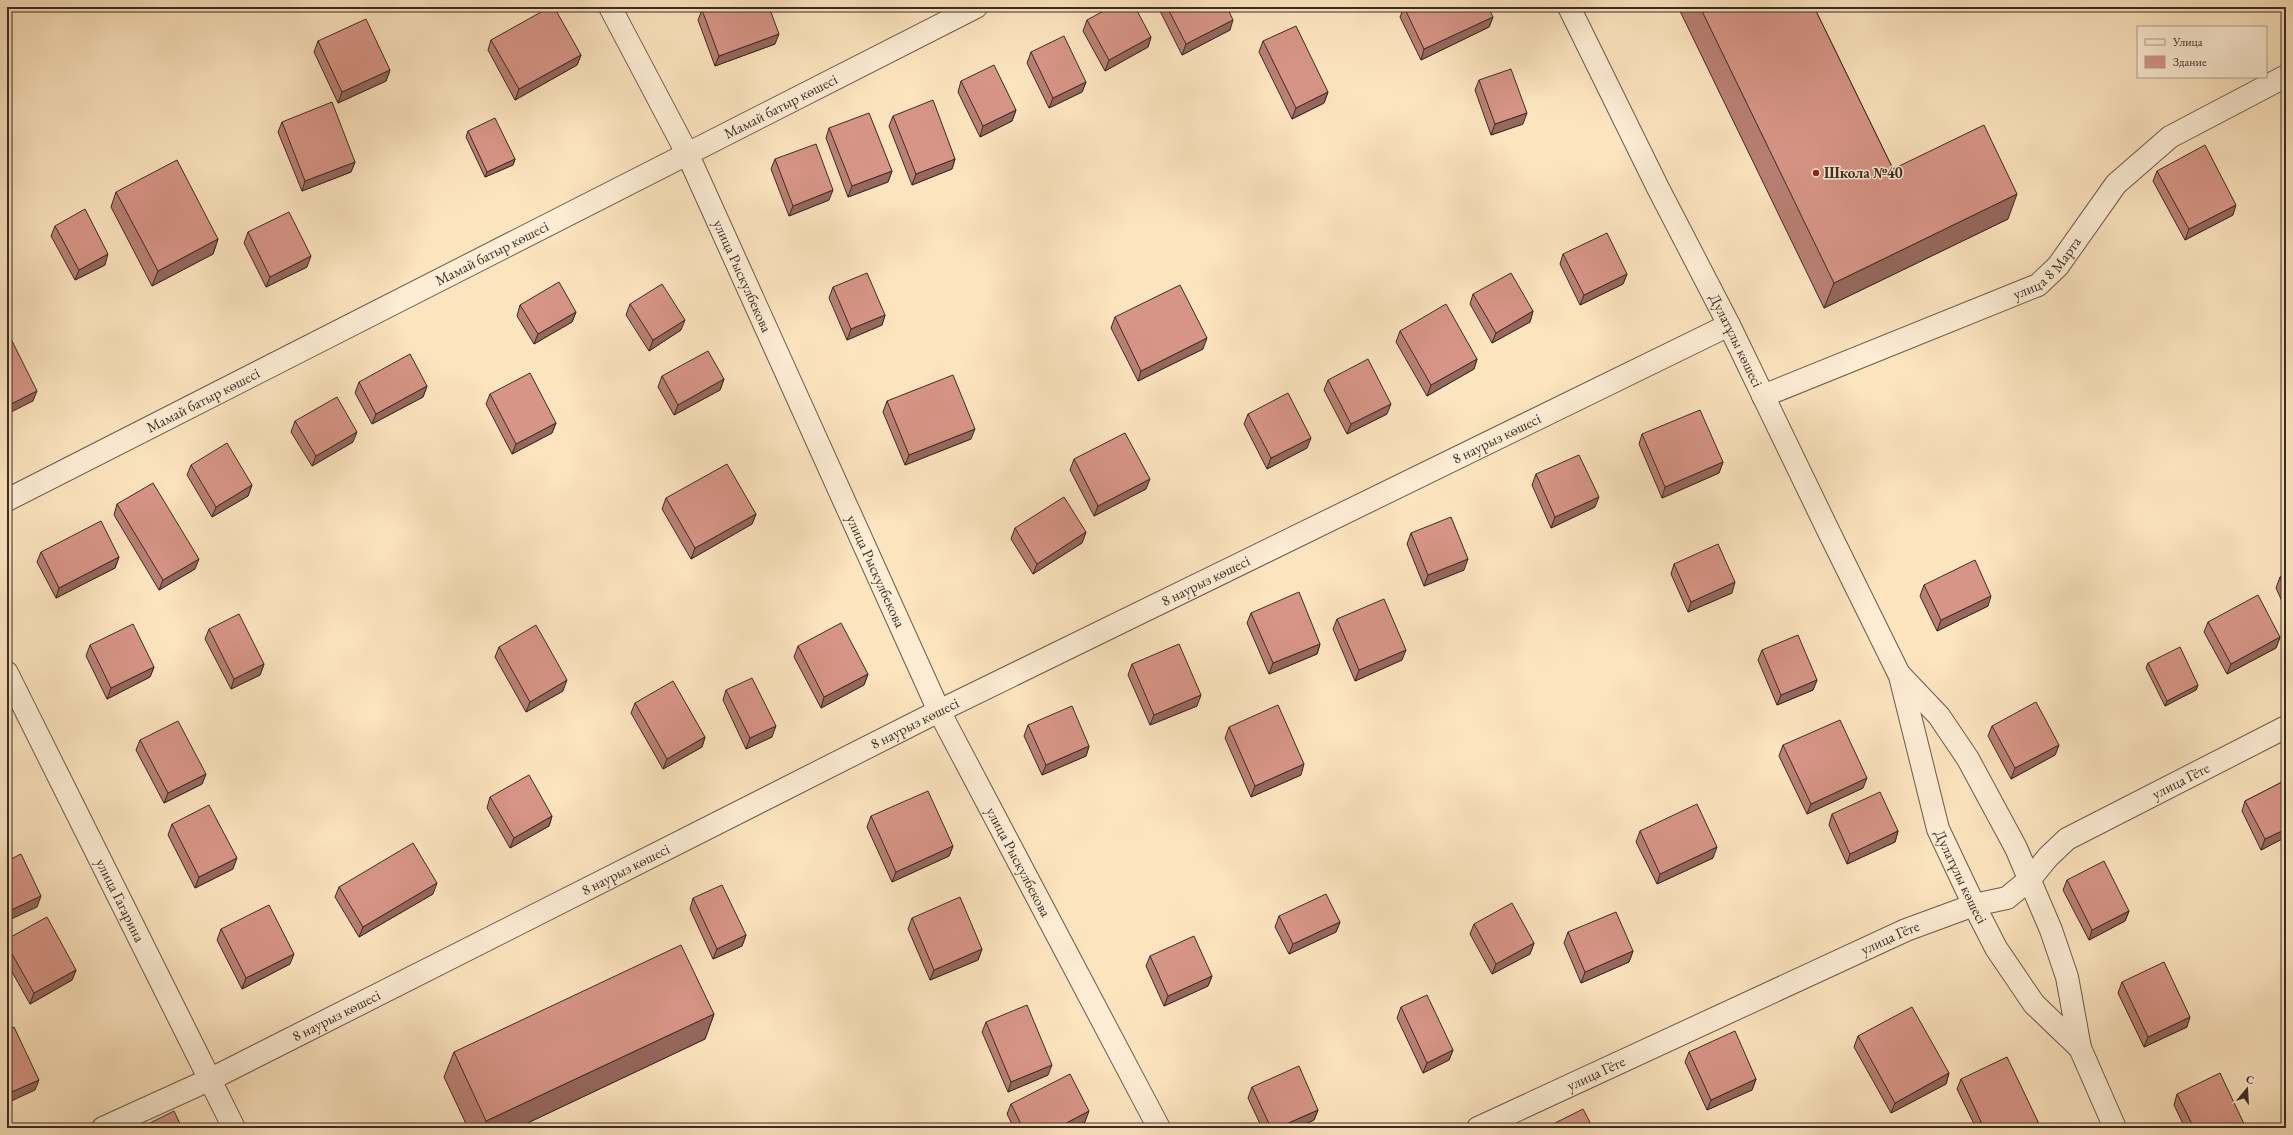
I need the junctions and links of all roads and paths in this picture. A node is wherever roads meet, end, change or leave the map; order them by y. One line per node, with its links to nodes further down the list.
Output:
1 (610, 7): 5 (street, улица Рыскулбекова)
2 (976, 7): 5 (street, Мамай батыр көшесі)
3 (1569, 7): 6 (street, Дулатұлы көшесі)
4 (2286, 76): 7 (street, улица 8 Марта)
5 (687, 153): 8 (street, Мамай батыр көшесі); 11 (street, улица Рыскулбекова)
6 (1729, 325): 7 (street, Дулатұлы көшесі); 11 (street, 8 наурыз көшесі)
7 (1763, 396): 10 (street, Дулатұлы көшесі)
8 (7, 500)
9 (7, 673): 16 (street, улица Гагарина)
10 (1900, 676): 13 (street, Дулатұлы көшесі); 14 (street, Дулатұлы көшесі)
11 (939, 711): 16 (street, 8 наурыз көшесі); 19 (street, улица Рыскулбекова)
12 (2286, 727): 13 (street, улица Гёте)
13 (2030, 880): 14 (street, улица Гёте); 15 (street, Дулатұлы көшесі)
14 (1974, 905): 15 (street, Дулатұлы көшесі); 20 (street, улица Гёте)
15 (2080, 1048): 21 (street, Дулатұлы көшесі)
16 (211, 1079): 17 (street, 8 наурыз көшесі); 18 (street, улица Гагарина)
17 (103, 1128)
18 (234, 1128)
19 (1159, 1128)
20 (1478, 1128)
21 (2115, 1128)

